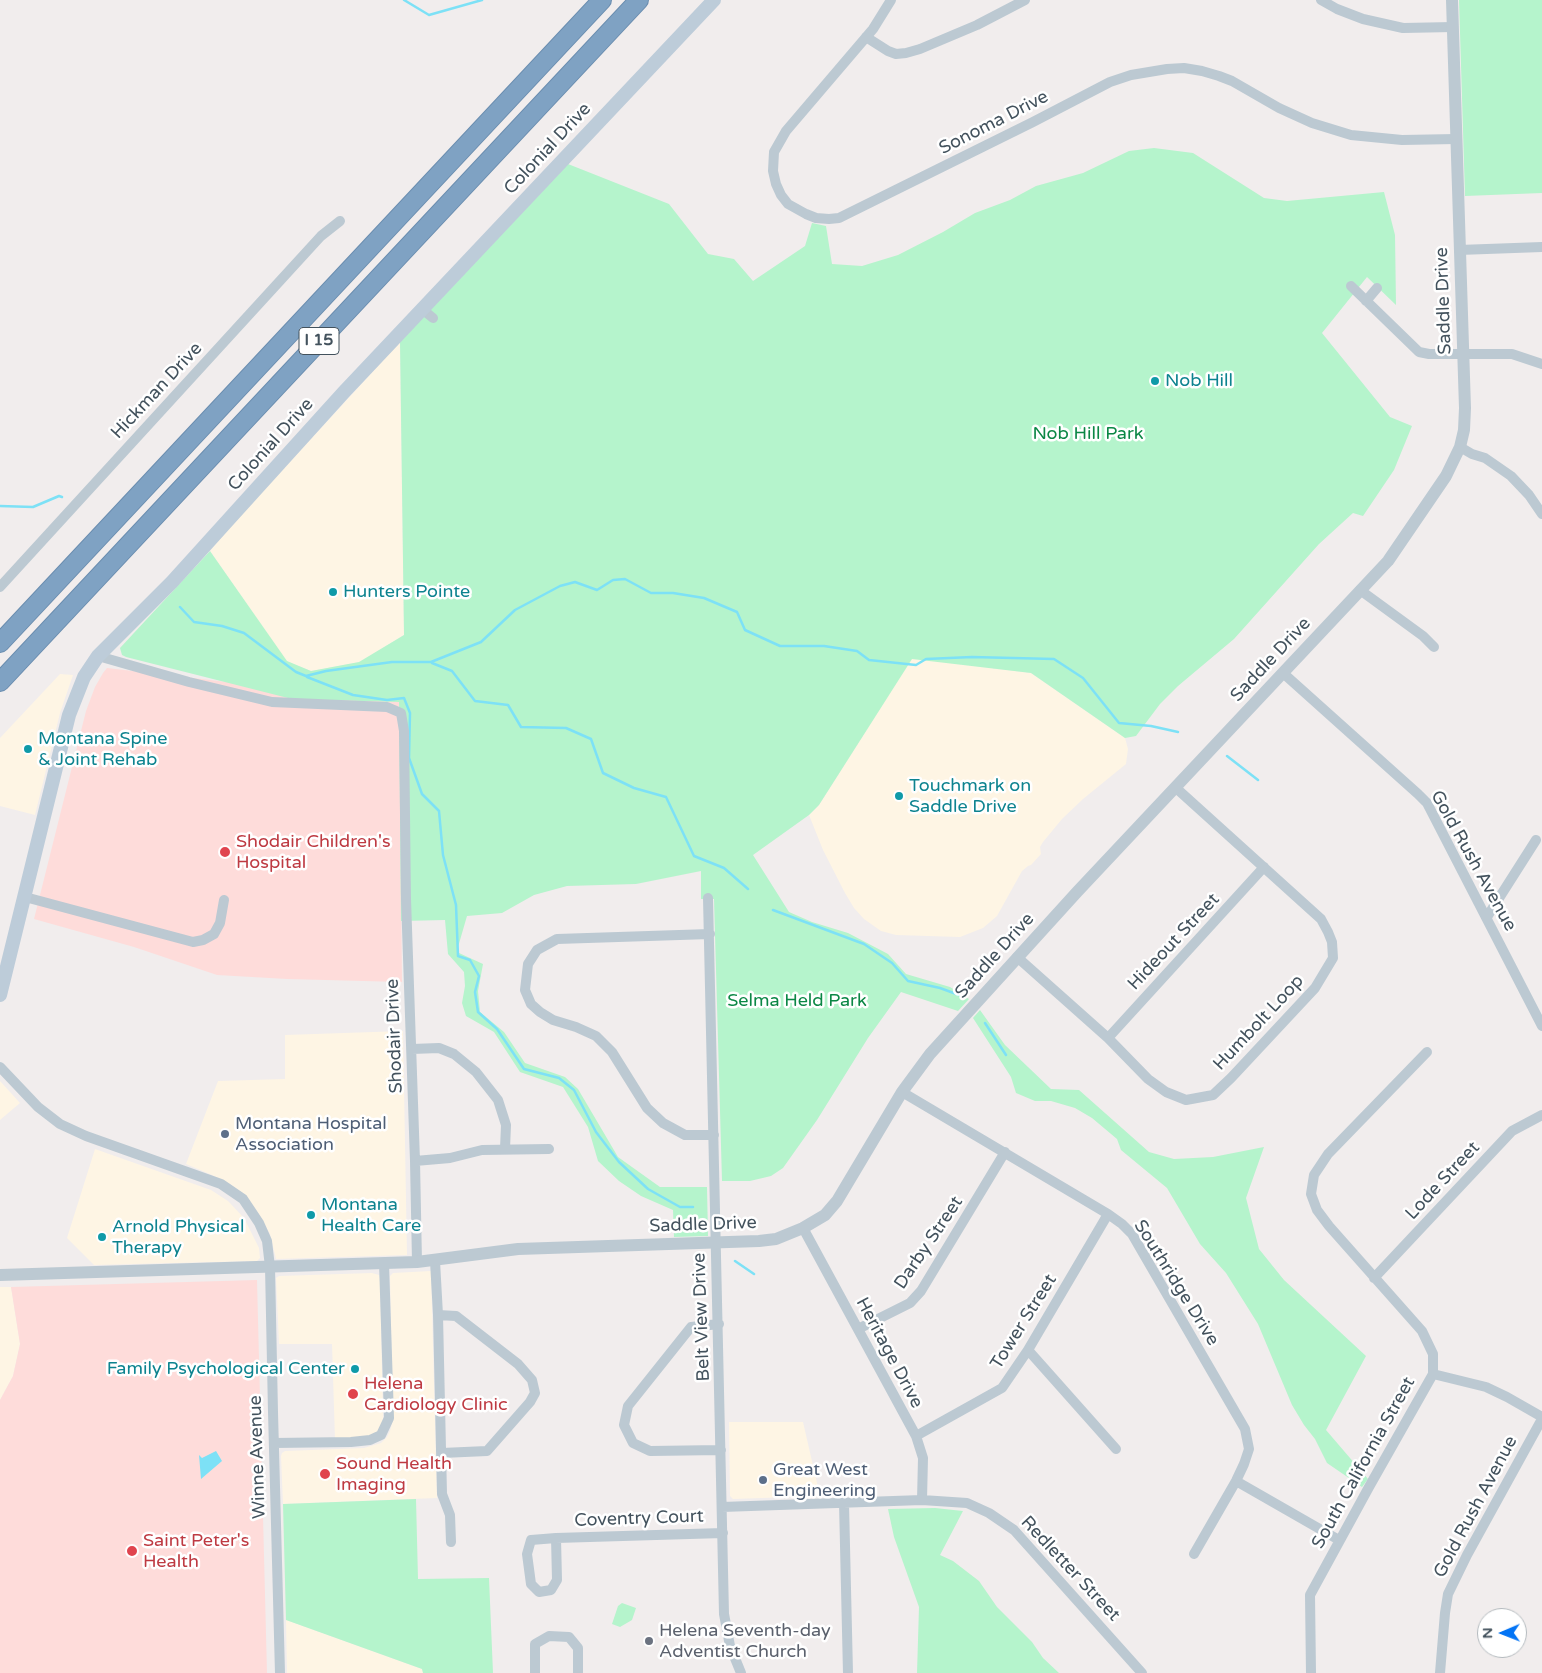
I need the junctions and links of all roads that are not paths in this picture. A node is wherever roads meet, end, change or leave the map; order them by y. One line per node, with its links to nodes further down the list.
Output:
1 (602, 0): 23 (highway, I 15)
2 (639, 0): 27 (highway, I 15)
3 (714, 0): 25 (main road, Colonial Drive)
4 (891, 0): 9 (street, Sonoma Drive)
5 (1025, 0): 9 (street)
6 (1321, 0): 8 (street)
7 (1452, 0): 8 (street, Saddle Drive)
8 (1453, 27): 10 (street, Saddle Drive)
9 (866, 38): 10 (street, Sonoma Drive)
10 (1456, 139): 13 (street, Saddle Drive)
11 (340, 220): 21 (street, Hickman Drive)
12 (1542, 247): 13 (street)
13 (1459, 250): 17 (street, Saddle Drive)
14 (1351, 286): 16 (street)
15 (1377, 288): 16 (street)
16 (1366, 301): 17 (street)
17 (1464, 354): 18 (street); 19 (street, Saddle Drive)
18 (1542, 364)
19 (1460, 448): 20 (street); 22 (street, Saddle Drive)
20 (1542, 514)
21 (0, 587)
22 (1360, 590): 24 (street); 26 (street, Saddle Drive)
23 (0, 643)
24 (1434, 647)
25 (98, 656): 31 (main road, Colonial Drive); 40 (street, Shodair Drive)
26 (1283, 673): 28 (street, Saddle Drive); 34 (street, Gold Rush Avenue)
27 (0, 682)
28 (1176, 788): 30 (street, Humbolt Loop); 36 (street, Saddle Drive)
29 (1536, 840): 34 (street)
30 (1264, 868): 39 (street, Hideout Street); 39 (street, Humbolt Loop)
31 (25, 897): 33 (street); 37 (main road, Colonial Drive)
32 (708, 898): 35 (street, Belt View Drive)
33 (224, 900)
34 (1486, 917): 38 (street, Gold Rush Avenue)
35 (710, 934): 45 (street, Belt View Drive); 45 (street)
36 (1017, 957): 39 (street, Humbolt Loop); 43 (street, Saddle Drive)
37 (0, 995)
38 (1542, 1026)
39 (1108, 1038)
40 (412, 1049): 47 (street); 49 (street, Shodair Drive)
41 (1427, 1052): 58 (street, South California Street)
42 (0, 1067): 56 (street, Winne Avenue)
43 (902, 1092): 48 (street, Southridge Drive); 51 (street, Saddle Drive)
44 (1542, 1115): 58 (street, Lode Street)
45 (714, 1135): 52 (street, Belt View Drive)
46 (549, 1149): 47 (street)
47 (505, 1150): 49 (street)
48 (1006, 1152): 50 (street, Southridge Drive); 61 (street, Darby Street)
49 (415, 1161): 54 (street, Shodair Drive)
50 (1108, 1214): 62 (street, Tower Street); 70 (street, Southridge Drive)
51 (803, 1228): 52 (street, Saddle Drive); 61 (street, Heritage Drive)
52 (716, 1243): 53 (street, Saddle Drive); 60 (street, Belt View Drive)
53 (435, 1261): 54 (street, Saddle Drive); 59 (street)
54 (417, 1262): 55 (street, Saddle Drive)
55 (384, 1263): 56 (street, Saddle Drive); 66 (street)
56 (270, 1267): 57 (street, Saddle Drive); 66 (street, Winne Avenue)
57 (0, 1274)
58 (1374, 1278): 63 (street, South California Street)
59 (438, 1315): 69 (street); 69 (street)
60 (719, 1324): 68 (street, Belt View Drive); 68 (street)
61 (858, 1329): 65 (street, Heritage Drive)
62 (1028, 1350): 65 (street, Tower Street); 67 (street)
63 (1433, 1374): 64 (street); 76 (street, South California Street)
64 (1542, 1418): 86 (street, Gold Rush Avenue)
65 (916, 1436): 71 (street, Heritage Drive)
66 (274, 1443): 79 (street, Winne Avenue)
67 (1116, 1449)
68 (722, 1450): 73 (street, Belt View Drive)
69 (442, 1454): 77 (street)
70 (1236, 1481): 76 (street); 78 (street, Southridge Drive)
71 (922, 1500): 72 (street, Redletter Street); 84 (street, Redletter Street)
72 (844, 1503): 73 (street, Redletter Street); 83 (street)
73 (722, 1507): 74 (street, Belt View Drive)
74 (723, 1533): 75 (street, Coventry Court); 82 (street, Belt View Drive)
75 (556, 1538): 75 (street, Coventry Court)
76 (1339, 1540): 85 (street, South California Street)
77 (451, 1542)
78 (1194, 1554)
79 (280, 1673)
80 (535, 1673): 81 (street)
81 (578, 1673)
82 (741, 1673)
83 (848, 1673)
84 (1142, 1673)
85 (1311, 1673)
86 (1440, 1673)

